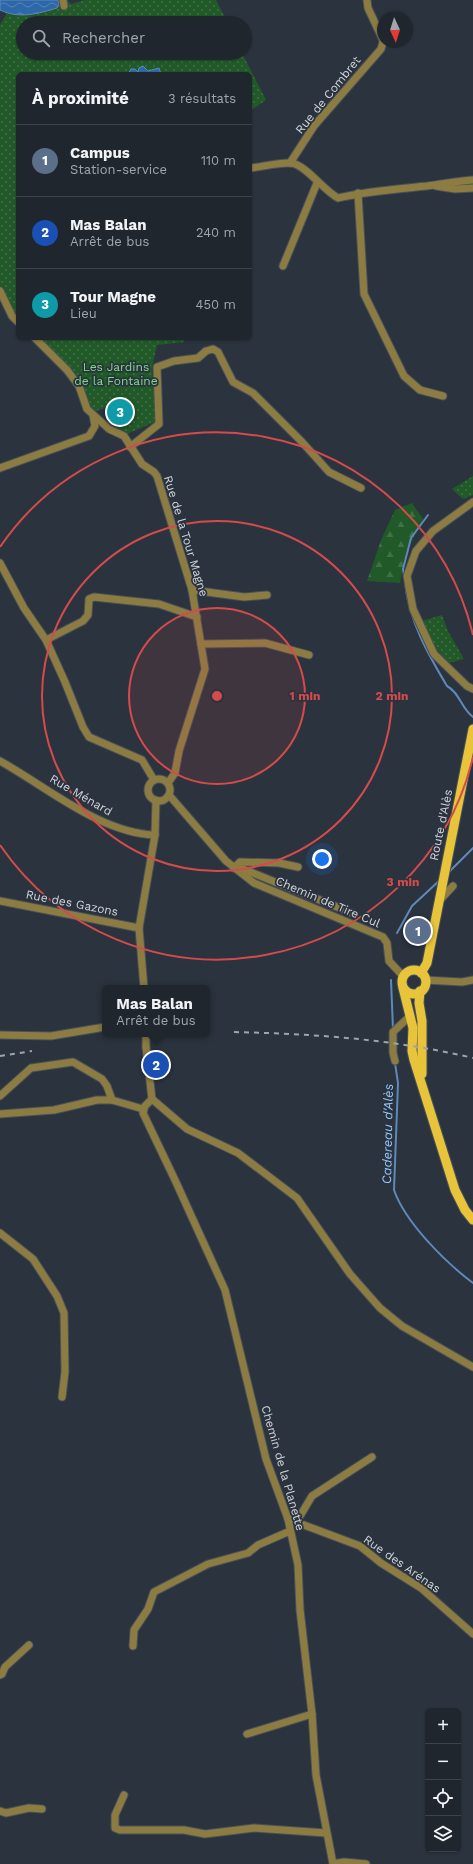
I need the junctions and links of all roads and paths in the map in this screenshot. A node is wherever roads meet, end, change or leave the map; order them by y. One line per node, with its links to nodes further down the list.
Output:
1 (367, 0): 2 (street, Rue de Combret)
2 (377, 28)
3 (381, 48): 4 (street, Rue de Combret)
4 (290, 163): 5 (street); 7 (street)
5 (252, 168)
6 (473, 180): 8 (street)
7 (318, 183): 10 (street); 11 (street)
8 (432, 186): 9 (street); 10 (street)
9 (473, 188)
10 (358, 193): 15 (street)
11 (283, 266)
12 (0, 291): 13 (street)
13 (16, 320)
14 (36, 340): 16 (street, Rue de la Tour Magne)
15 (443, 396)
16 (93, 416): 17 (street, Rue de la Tour Magne); 18 (street)
17 (130, 447): 19 (street); 22 (street, Rue de la Tour Magne)
18 (0, 468)
19 (361, 488)
20 (473, 502): 28 (street)
21 (0, 563): 25 (street)
22 (192, 590): 23 (street); 24 (street, Rue de la Tour Magne)
23 (267, 595)
24 (197, 617): 25 (street); 26 (street, Rue de la Tour Magne)
25 (46, 640): 31 (street)
26 (201, 644): 27 (street); 32 (street, Rue de la Tour Magne)
27 (309, 655)
28 (473, 690)
29 (473, 730): 39 (main road, Route d'Alès)
30 (0, 761): 35 (street, Rue Ménard)
31 (154, 780): 32 (street); 34 (street)
32 (168, 783): 33 (street)
33 (169, 795): 34 (street); 37 (street, Chemin de Tire Cul)
34 (156, 800): 35 (street)
35 (155, 835): 42 (street)
36 (298, 867): 37 (street)
37 (234, 868): 41 (street); 43 (street, Chemin de Tire Cul)
38 (453, 886): 39 (street)
39 (439, 899): 44 (main road, Route d'Alès)
40 (0, 900): 42 (street, Rue des Gazons)
41 (352, 913)
42 (139, 928): 46 (street)
43 (403, 976): 44 (main road); 47 (main road)
44 (423, 977): 45 (street); 48 (main road)
45 (473, 980)
46 (144, 985)
47 (403, 988): 48 (main road); 49 (main road)
48 (420, 991): 54 (main road)
49 (410, 1016): 53 (street); 54 (main road)
50 (102, 1028): 51 (street)
51 (0, 1035)
52 (146, 1037): 56 (street, bridge)
53 (395, 1061)
54 (422, 1084): 60 (main road)
55 (0, 1096): 57 (street)
56 (152, 1099): 58 (street); 62 (street)
57 (112, 1100): 58 (street); 59 (street)
58 (143, 1109): 65 (street, Chemin de la Planette)
59 (0, 1114)
60 (473, 1220)
61 (0, 1233): 63 (street)
62 (473, 1367)
63 (62, 1398)
64 (372, 1457): 66 (street)
65 (288, 1519): 66 (street, Rue des Arénas); 67 (street, Chemin de la Planette)
66 (296, 1520): 68 (street, Rue des Arénas)
67 (290, 1531): 70 (street); 72 (street, Chemin de la Planette)
68 (473, 1634)
69 (29, 1645): 71 (street)
70 (133, 1646)
71 (0, 1675)
72 (312, 1714): 73 (street); 77 (street, Chemin de la Planette)
73 (247, 1734)
74 (124, 1795): 77 (street)
75 (42, 1809): 76 (street)
76 (0, 1810)
77 (326, 1833): 78 (street, Chemin de la Planette)
78 (333, 1864): 79 (street)
79 (366, 1864)

